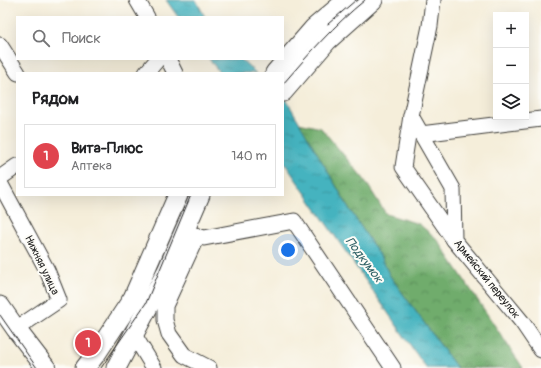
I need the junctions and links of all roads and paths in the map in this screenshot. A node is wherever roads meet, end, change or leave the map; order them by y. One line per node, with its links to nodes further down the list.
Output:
1 (137, 0): 5 (street)
2 (374, 0): 4 (main road)
3 (433, 0): 15 (street)
4 (341, 8): 6 (main road)
5 (146, 16)
6 (321, 34): 13 (main road); 14 (main road)
7 (0, 45): 10 (street)
8 (157, 60): 11 (street)
9 (168, 60): 12 (street)
10 (17, 72)
11 (147, 72)
12 (174, 72)
13 (276, 72)
14 (284, 90)
15 (411, 116): 17 (street, Армейский переулок); 24 (street)
16 (541, 119): 17 (street)
17 (421, 134): 24 (street, Армейский переулок)
18 (16, 167): 19 (street)
19 (0, 178)
20 (0, 183): 28 (street, Нижняя улица)
21 (178, 196): 25 (main road)
22 (200, 196): 23 (main road)
23 (190, 234): 26 (main road); 35 (street); 36 (street)
24 (454, 240): 30 (street, Армейский переулок)
25 (134, 294): 26 (street); 32 (main road)
26 (150, 304): 29 (main road)
27 (0, 306): 28 (main road)
28 (16, 329): 31 (main road)
29 (134, 335): 33 (main road); 34 (street)
30 (541, 350)
31 (46, 368)
32 (85, 368)
33 (116, 368)
34 (154, 368)
35 (209, 368)
36 (393, 368)

